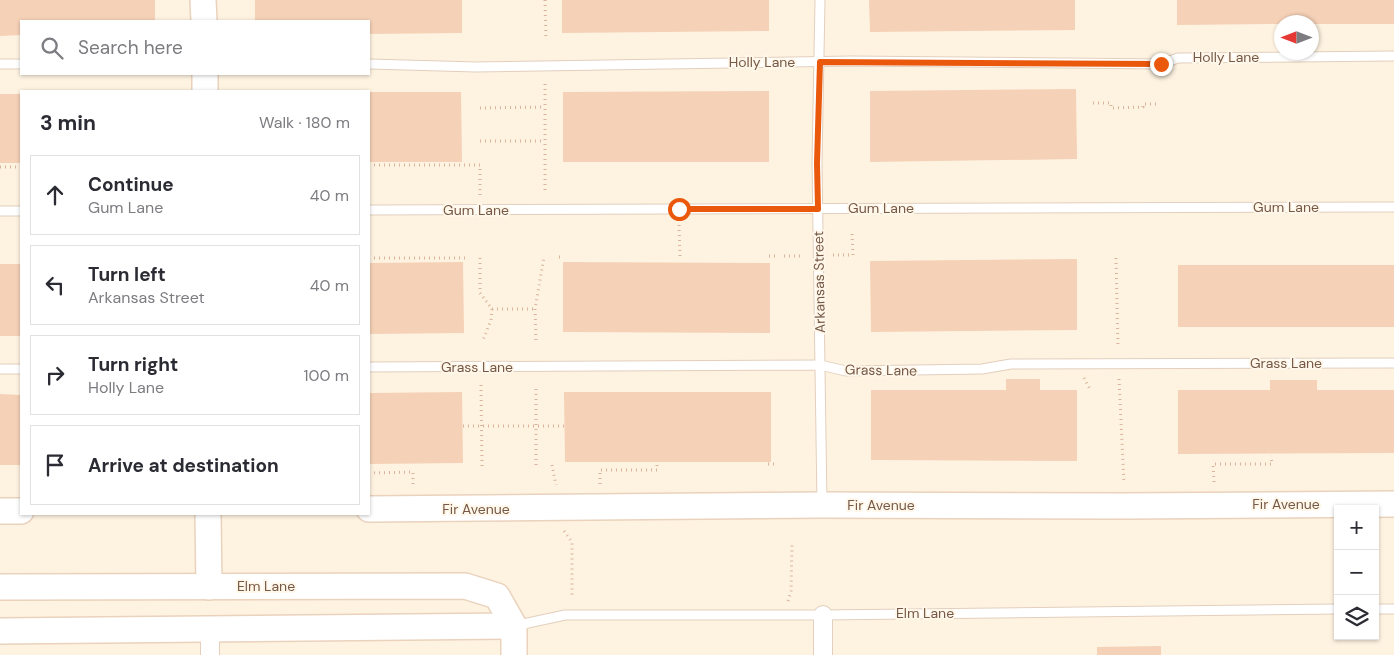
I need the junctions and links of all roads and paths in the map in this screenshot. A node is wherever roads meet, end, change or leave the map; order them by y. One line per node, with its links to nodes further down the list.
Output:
1 (203, 0): 4 (street)
2 (545, 0): 5 (path)
3 (820, 0): 7 (lane, Arkansas Street)
4 (204, 20)
5 (546, 39)
6 (1394, 56): 7 (lane, Holly Lane)
7 (820, 62): 10 (lane, Holly Lane); 27 (lane, Arkansas Street)
8 (0, 64): 9 (lane)
9 (20, 64)
10 (370, 64)
11 (205, 75): 13 (street)
12 (545, 84): 16 (path)
13 (205, 90)
14 (1093, 104): 15 (path)
15 (1159, 104)
16 (545, 107): 17 (path); 18 (path)
17 (480, 108)
18 (545, 140): 19 (path); 23 (path)
19 (480, 141)
20 (370, 165): 24 (path)
21 (20, 167): 22 (path)
22 (0, 168)
23 (545, 194)
24 (480, 196)
25 (1394, 207): 27 (lane, Gum Lane)
26 (679, 209): 27 (lane, Gum Lane); 28 (lane, Gum Lane); 31 (path)
27 (818, 209): 45 (lane, Arkansas Street)
28 (370, 210)
29 (0, 211): 30 (lane)
30 (20, 211)
31 (680, 256)
32 (769, 256): 33 (path)
33 (777, 256)
34 (544, 257): 40 (path)
35 (370, 258): 36 (path)
36 (469, 258)
37 (480, 258): 39 (path)
38 (1116, 258): 44 (path)
39 (492, 309): 40 (path); 41 (path)
40 (535, 309): 42 (path)
41 (482, 340)
42 (536, 340)
43 (1394, 362): 44 (lane, Grass Lane)
44 (1117, 364): 45 (lane, Grass Lane); 67 (path)
45 (820, 365): 46 (lane, Grass Lane); 66 (lane, Arkansas Street)
46 (370, 367)
47 (0, 369): 48 (lane)
48 (20, 369)
49 (481, 386): 54 (path)
50 (536, 386): 52 (path)
51 (463, 426): 54 (path)
52 (536, 426): 53 (path); 54 (path); 60 (path)
53 (564, 426)
54 (481, 427): 61 (path)
55 (1271, 456): 59 (path)
56 (657, 464): 62 (path)
57 (768, 464): 58 (path)
58 (777, 464)
59 (1214, 464)
60 (536, 465)
61 (482, 466)
62 (600, 470)
63 (413, 472): 64 (path)
64 (370, 473)
65 (1394, 504): 67 (street, Fir Avenue)
66 (822, 505): 67 (street, Fir Avenue); 68 (street, Fir Avenue)
67 (1124, 506)
68 (370, 509)
69 (0, 511): 70 (street)
70 (20, 511)
71 (208, 515): 75 (street)
72 (572, 542): 77 (path)
73 (792, 544): 76 (path)
74 (0, 587): 75 (street, Elm Lane)
75 (209, 587): 82 (street, Elm Lane)
76 (791, 590)
77 (572, 598)
78 (1334, 609): 81 (lane, Elm Lane)
79 (1379, 609): 80 (lane)
80 (1394, 609)
81 (823, 615): 82 (lane, Elm Lane); 87 (street)
82 (514, 626): 83 (street, Elm Lane); 86 (street)
83 (210, 628): 84 (street, Elm Lane); 85 (street)
84 (0, 631)
85 (210, 655)
86 (514, 655)
87 (824, 655)

